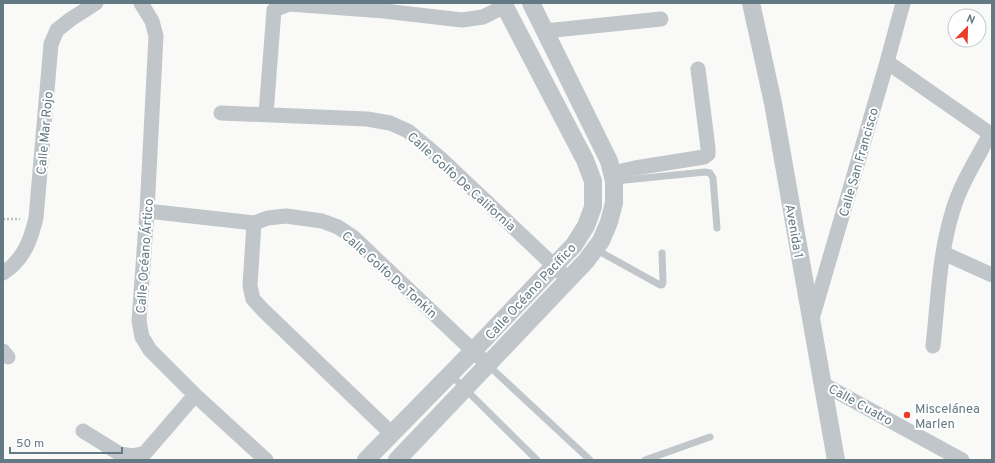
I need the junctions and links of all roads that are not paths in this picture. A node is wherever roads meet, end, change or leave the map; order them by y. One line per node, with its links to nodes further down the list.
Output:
1 (96, 3): 26 (street, Calle Mar Rojo)
2 (141, 3): 19 (street, Calle Océano Ártico)
3 (531, 3): 10 (street, Calle Océano Pacífico)
4 (751, 3): 29 (street, Avenida 1)
5 (903, 3): 13 (street, Calle San Francisco)
6 (504, 5): 8 (street); 12 (street, Calle Océano Pacífico)
7 (272, 7): 8 (street); 16 (street)
8 (382, 7)
9 (661, 19): 10 (street)
10 (545, 31): 11 (street, Calle Océano Pacífico)
11 (553, 48): 12 (street); 18 (street, Calle Océano Pacífico)
12 (533, 59): 25 (street, Calle Océano Pacífico)
13 (887, 62): 17 (street); 29 (street, Calle San Francisco)
14 (698, 69): 18 (street)
15 (221, 113): 16 (street, Calle Golfo De California)
16 (266, 114): 25 (street, Calle Golfo De California)
17 (991, 134): 24 (street)
18 (613, 177): 21 (lane); 22 (street, Calle Océano Pacífico)
19 (147, 211): 20 (street, Calle Golfo De Tonkin); 36 (street, Calle Océano Ártico)
20 (254, 224): 31 (street, Calle Golfo De Tonkin); 38 (street)
21 (717, 228)
22 (595, 249): 23 (lane); 28 (street, Calle Océano Pacífico)
23 (662, 253)
24 (943, 253): 27 (street); 30 (street)
25 (554, 266): 28 (street, Calle Golfo De California); 31 (street, Calle Océano Pacífico)
26 (3, 273)
27 (992, 275)
28 (568, 279): 32 (street, Calle Océano Pacífico)
29 (811, 320): 34 (street, Avenida 1)
30 (933, 346)
31 (473, 351): 32 (street, Calle Golfo De Tonkin); 33 (street, Calle Océano Pacífico)
32 (488, 365): 35 (street, Calle Océano Pacífico); 44 (lane)
33 (450, 374): 35 (lane); 38 (street, Calle Océano Pacífico)
34 (823, 384): 46 (street, Avenida 1); 47 (street, Calle Cuatro)
35 (465, 389): 42 (street, Calle Océano Pacífico); 43 (lane)
36 (195, 395): 37 (street); 40 (street, Calle Océano Ártico)
37 (83, 431)
38 (392, 434): 41 (street, Calle Océano Pacífico)
39 (710, 437): 45 (lane)
40 (266, 460)
41 (366, 460)
42 (398, 460)
43 (537, 460)
44 (590, 460)
45 (645, 460)
46 (836, 460)
47 (962, 460)

